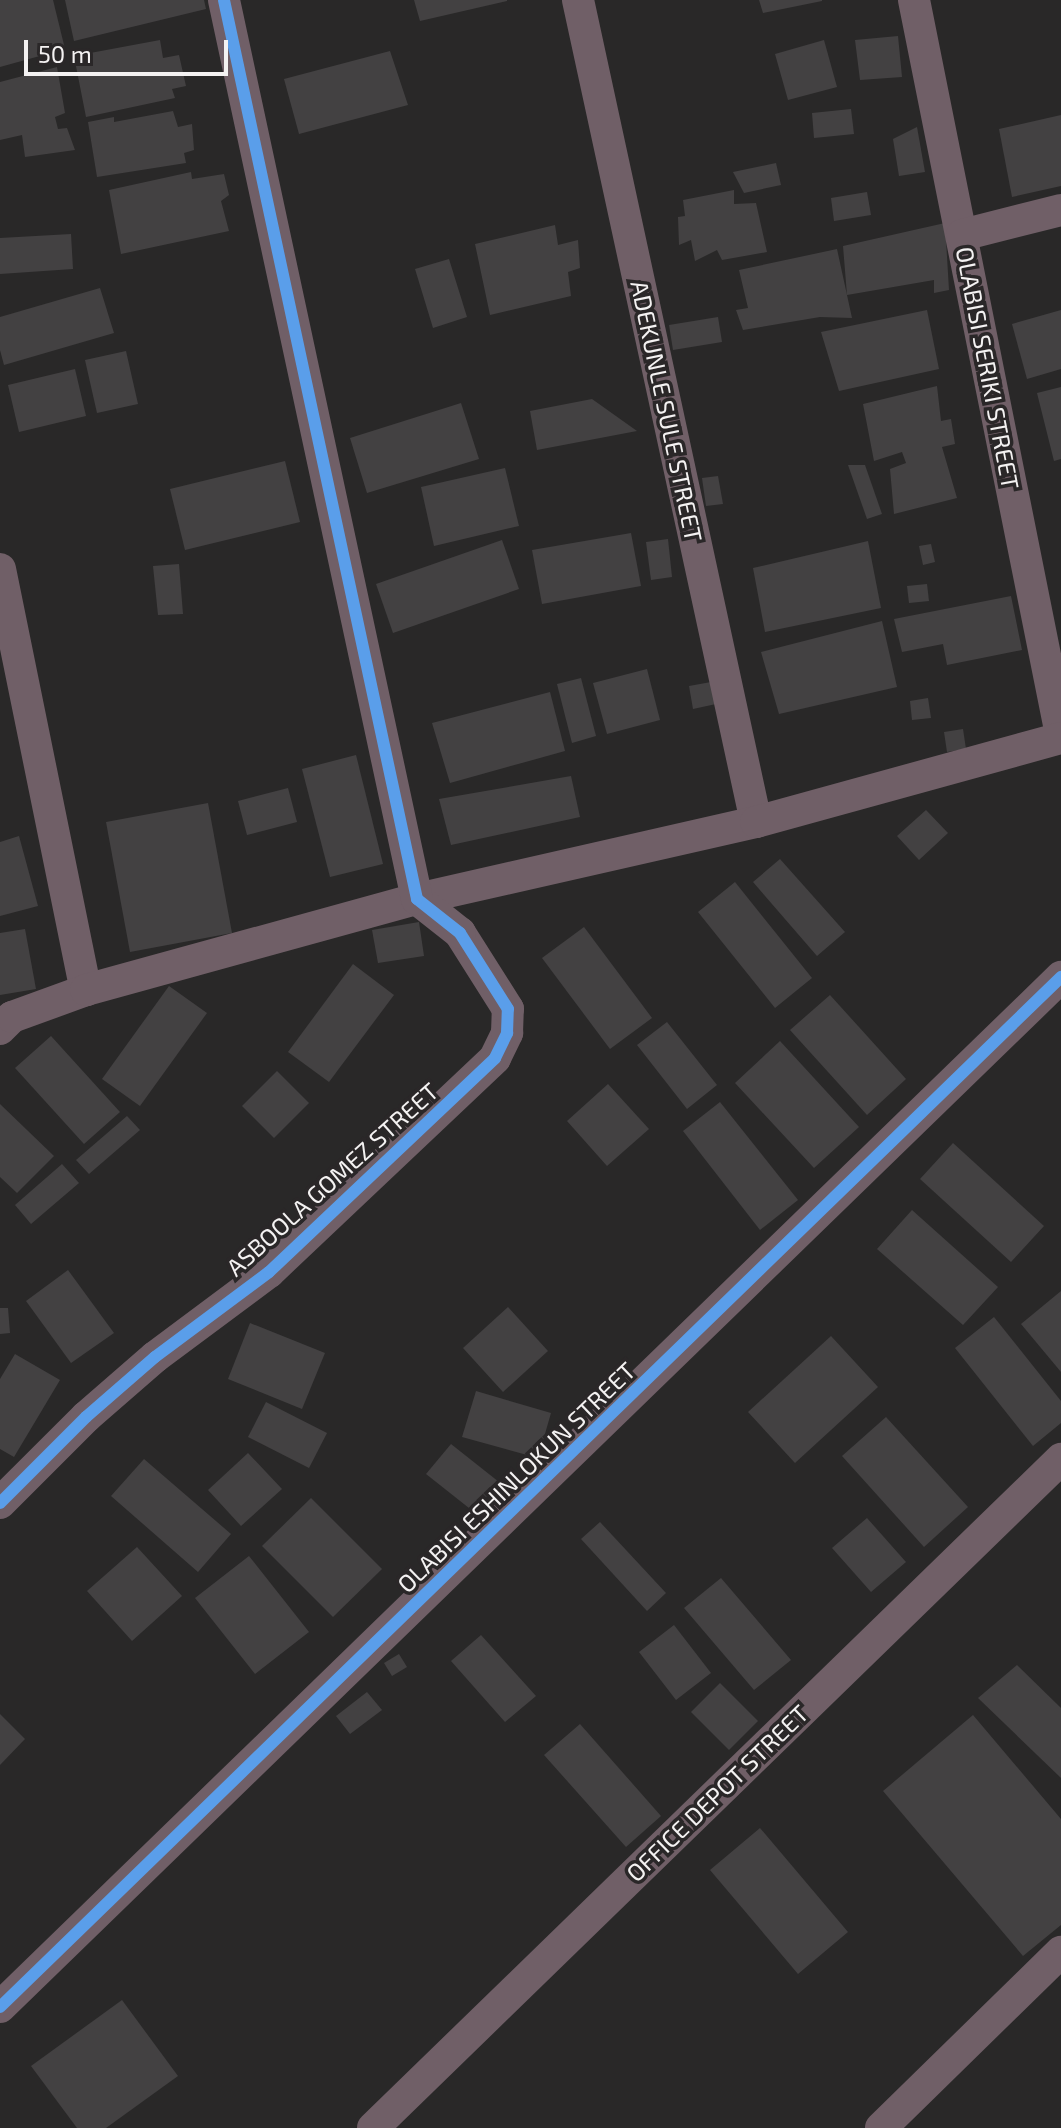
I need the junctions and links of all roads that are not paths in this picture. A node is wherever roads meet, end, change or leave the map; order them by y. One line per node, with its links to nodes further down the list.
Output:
1 (224, 0): 9 (street)
2 (578, 0): 8 (street, ADEKUNLE SULE STREET)
3 (914, 0): 5 (street, OLABISI SERIKI STREET)
4 (1061, 210): 5 (street)
5 (962, 235): 7 (street, OLABISI SERIKI STREET)
6 (0, 569): 11 (street)
7 (1061, 737): 8 (street)
8 (756, 822): 9 (street)
9 (417, 899): 11 (street); 14 (street, ASBOOLA GOMEZ STREET)
10 (1061, 977): 16 (street, OLABISI ESHINLOKUN STREET)
11 (86, 990): 12 (street)
12 (0, 1029)
13 (1061, 1459): 17 (street, OFFICE DEPOT STREET)
14 (0, 1503)
15 (1061, 1952): 18 (street)
16 (0, 2007)
17 (373, 2128)
18 (881, 2128)

